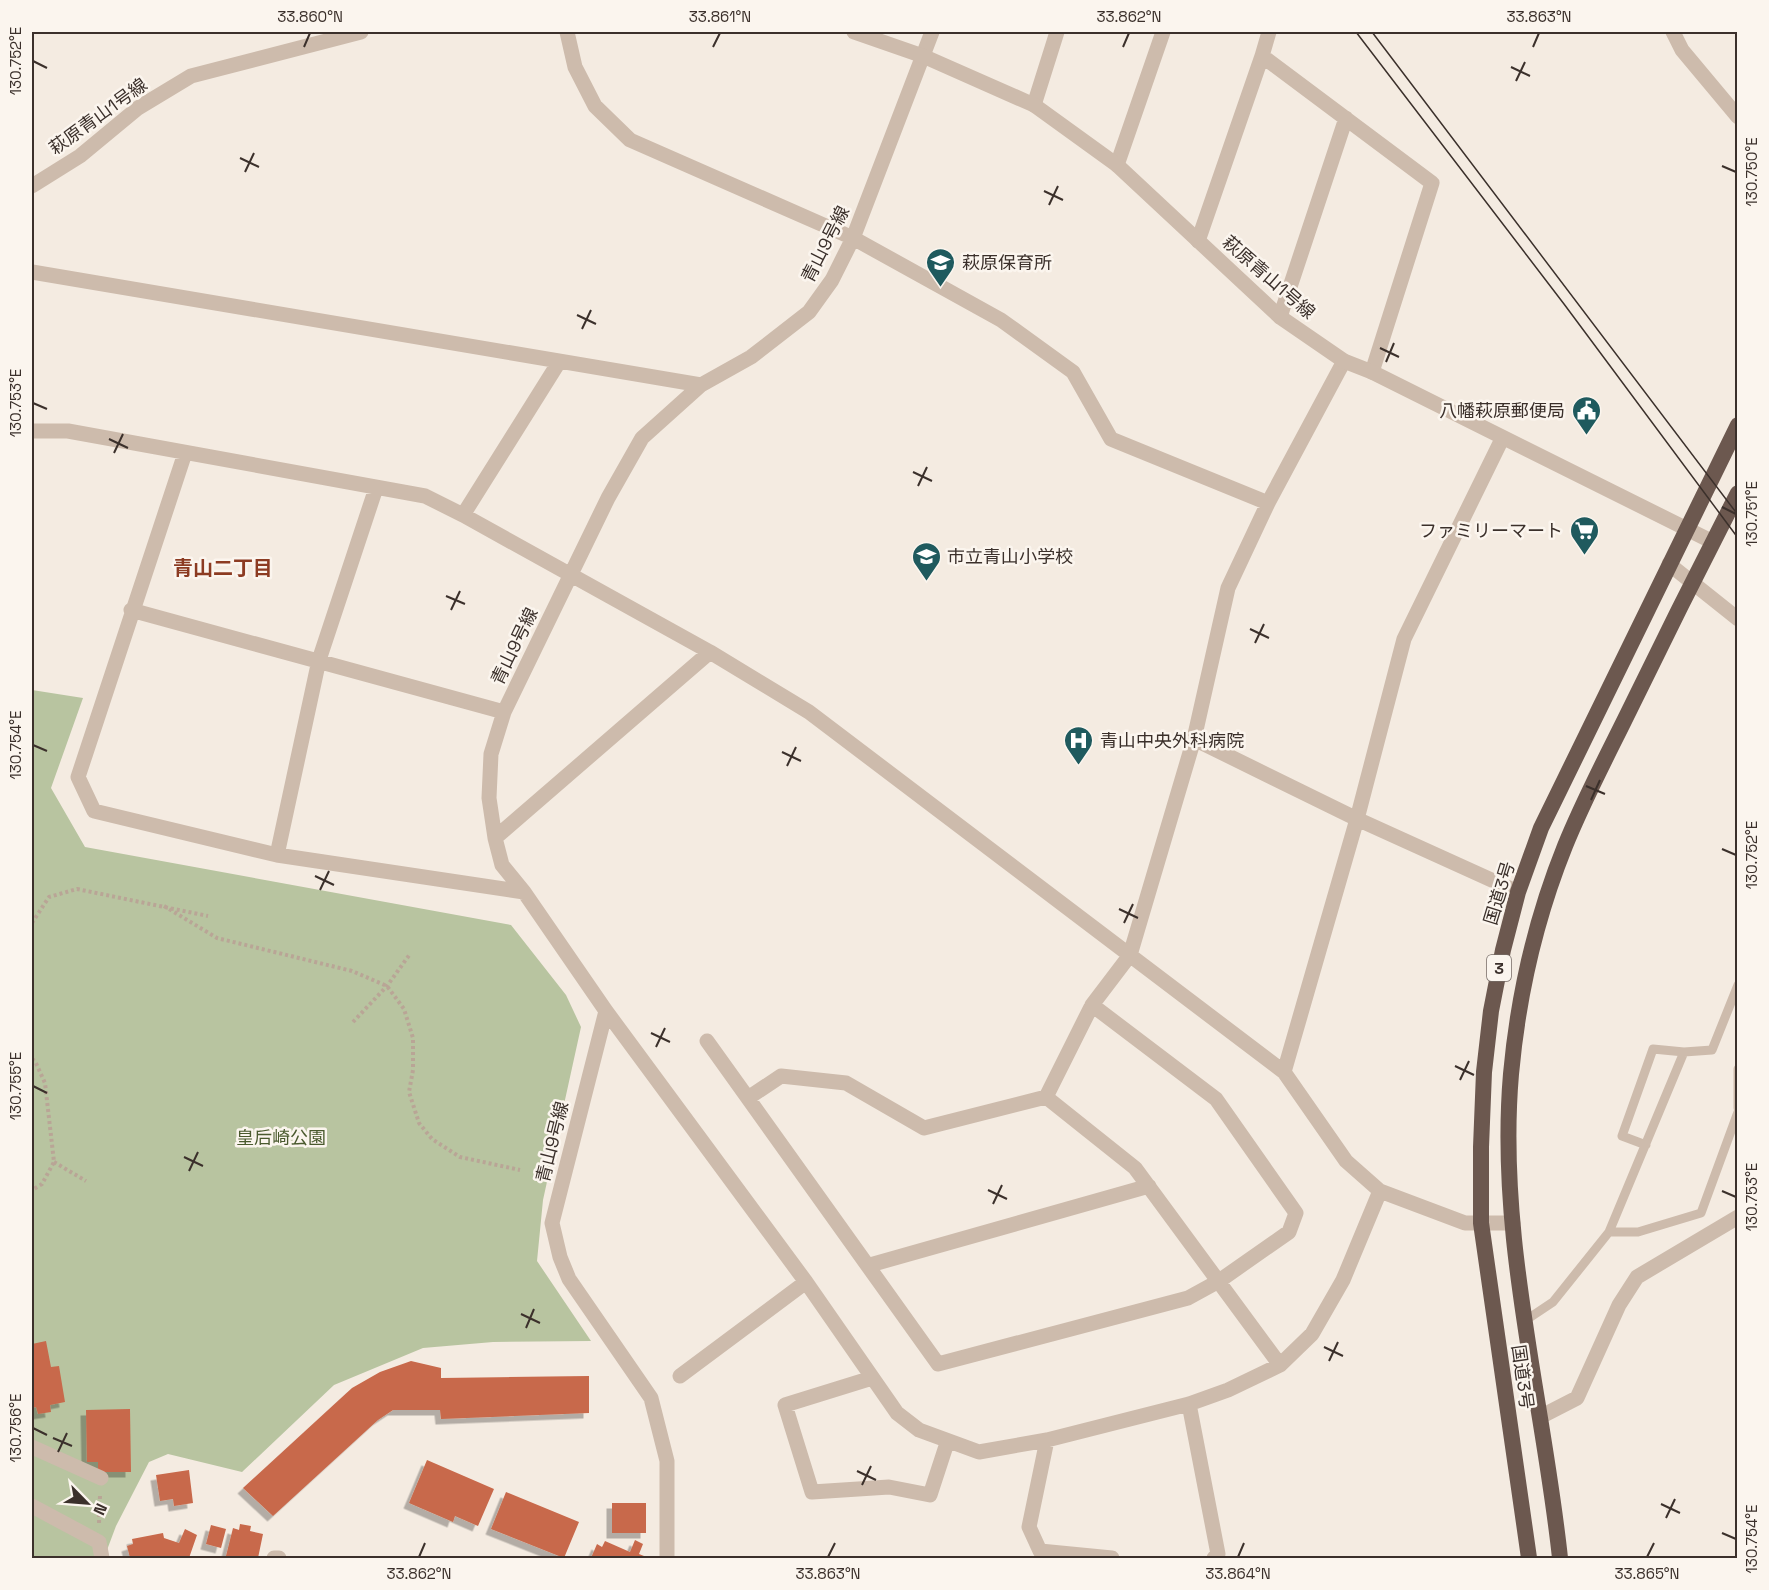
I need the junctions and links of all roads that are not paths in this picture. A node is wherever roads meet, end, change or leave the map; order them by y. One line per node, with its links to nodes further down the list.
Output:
1 (361, 32): 15 (street, 萩原青山1号線)
2 (567, 32): 16 (street)
3 (854, 32): 9 (street, 萩原青山1号線)
4 (932, 32): 9 (street, 青山9号線)
5 (1057, 32): 11 (street)
6 (1163, 32): 14 (street)
7 (1269, 32): 10 (street)
8 (1673, 32): 12 (street)
9 (923, 56): 11 (street, 萩原青山1号線); 16 (street, 青山9号線)
10 (1262, 56): 13 (street); 17 (street)
11 (1034, 105): 14 (street, 萩原青山1号線)
12 (1737, 117)
13 (1346, 118): 19 (street); 22 (street)
14 (1117, 165): 17 (street, 萩原青山1号線)
15 (32, 186)
16 (853, 238): 23 (street, 青山9号線); 30 (street)
17 (1198, 241): 19 (street, 萩原青山1号線)
18 (32, 272): 21 (street)
19 (1280, 317): 20 (street, 萩原青山1号線)
20 (1344, 361): 22 (street, 萩原青山1号線); 30 (street)
21 (559, 362): 23 (street); 31 (street)
22 (1372, 372): 26 (street, 萩原青山1号線)
23 (701, 385): 35 (street, 青山9号線)
24 (1737, 425): 32 (highway, 国道3号 / 3)
25 (32, 431): 27 (street)
26 (1502, 439): 32 (street, 萩原青山1号線); 43 (street)
27 (185, 453): 28 (street); 37 (street)
28 (376, 488): 31 (street); 40 (street)
29 (1737, 493): 33 (highway, 国道3号 / 3)
30 (1268, 503): 42 (street)
31 (463, 515): 35 (street)
32 (1688, 528): 33 (street, 萩原青山1号線); 34 (highway, 国道3号 / 3)
33 (1713, 542): 36 (highway, 国道3号 / 3)
34 (1669, 564): 36 (street); 47 (highway, 国道3号 / 3)
35 (570, 576): 39 (street); 41 (street, 青山9号線)
36 (1692, 581): 38 (street); 64 (highway, 国道3号 / 3)
37 (131, 610): 40 (street); 45 (street)
38 (1737, 620)
39 (710, 652): 44 (street); 48 (street)
40 (319, 660): 41 (street); 45 (street)
41 (504, 712): 44 (street, 青山9号線)
42 (1194, 739): 43 (street); 48 (street)
43 (1357, 819): 47 (street); 55 (street)
44 (495, 838): 46 (street, 青山9号線)
45 (277, 855): 46 (street)
46 (524, 892): 51 (street, 青山9号線)
47 (1518, 892): 63 (highway, 国道3号 / 3)
48 (1130, 955): 50 (street); 55 (street)
49 (1737, 985): 53 (lane)
50 (1092, 1005): 56 (street); 67 (street)
51 (606, 1011): 68 (street); 83 (street, 青山9号線)
52 (707, 1041): 57 (street)
53 (1684, 1052): 59 (lane); 59 (lane)
54 (1737, 1069): 58 (lane)
55 (1284, 1072): 61 (street)
56 (1046, 1097): 57 (street); 60 (street)
57 (748, 1098): 66 (street)
58 (1737, 1110): 65 (lane)
59 (1646, 1145): 65 (lane)
60 (1149, 1186): 66 (street); 67 (street)
61 (1380, 1191): 63 (street); 70 (street)
62 (1737, 1217): 74 (street)
63 (1481, 1223): 64 (street); 86 (highway, 国道3号 / 3)
64 (1514, 1223): 69 (highway, 国道3号 / 3)
65 (1610, 1232): 69 (lane)
66 (870, 1265): 67 (street)
67 (1219, 1281): 70 (street)
68 (806, 1282): 71 (street); 72 (street)
69 (1523, 1322): 74 (highway, 国道3号 / 3)
70 (1280, 1365): 73 (street)
71 (680, 1376)
72 (872, 1378): 76 (street); 76 (street)
73 (1189, 1404): 75 (street); 85 (street)
74 (1540, 1418): 87 (highway, 国道3号 / 3)
75 (1047, 1440): 76 (street); 84 (street)
76 (947, 1443)
77 (32, 1447): 78 (street)
78 (101, 1478)
79 (32, 1506): 80 (street)
80 (102, 1558)
81 (274, 1558): 82 (street)
82 (279, 1558)
83 (667, 1558)
84 (1112, 1558)
85 (1214, 1558)
86 (1529, 1558)
87 (1560, 1558)

